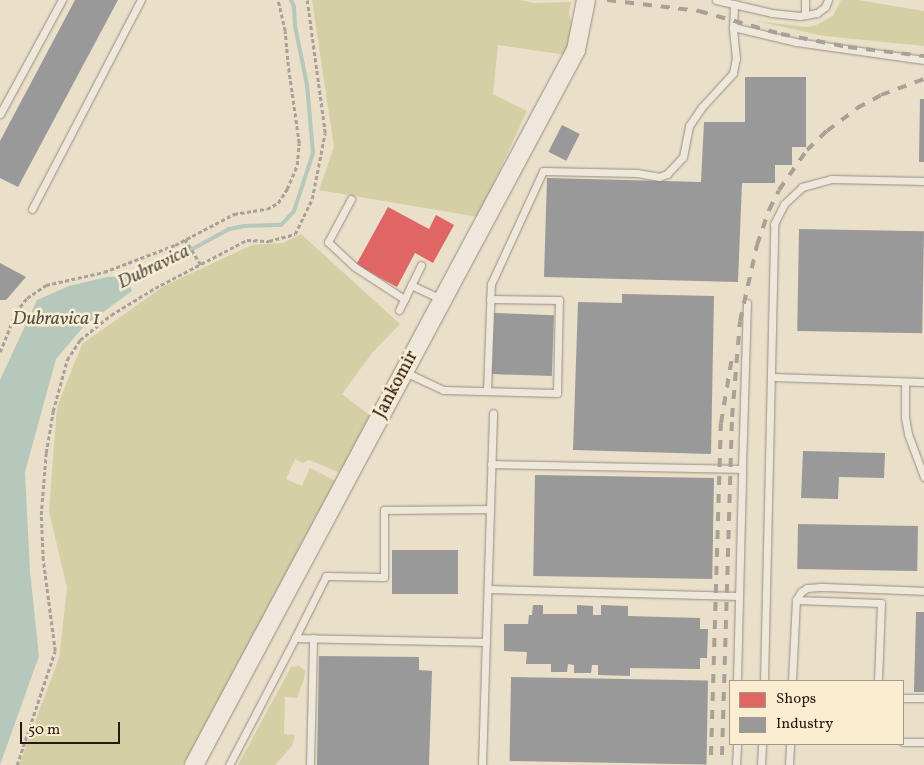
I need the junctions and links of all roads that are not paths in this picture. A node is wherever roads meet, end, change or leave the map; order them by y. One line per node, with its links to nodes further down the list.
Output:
1 (62, 0): 11 (lane)
2 (141, 0): 14 (lane)
3 (586, 0): 19 (street, Jankomir)
4 (716, 0): 7 (lane)
5 (805, 0): 8 (lane)
6 (828, 0): 8 (lane)
7 (734, 4): 8 (lane); 9 (lane)
8 (805, 15)
9 (733, 26): 10 (lane); 18 (lane)
10 (924, 60)
11 (0, 114)
12 (924, 181): 23 (lane)
13 (351, 199): 17 (lane)
14 (32, 209)
15 (421, 265): 16 (lane)
16 (411, 285): 17 (lane); 19 (lane)
17 (404, 299): 21 (lane)
18 (490, 299): 26 (lane); 26 (lane)
19 (443, 300): 22 (street, Jankomir)
20 (747, 303): 29 (lane)
21 (399, 310)
22 (405, 372): 26 (lane); 50 (street, Jankomir)
23 (772, 377): 24 (lane); 40 (lane)
24 (905, 382): 25 (lane); 30 (lane)
25 (924, 382)
26 (487, 391)
27 (493, 413): 28 (lane)
28 (491, 464): 29 (lane); 31 (lane)
29 (742, 469): 34 (lane)
30 (924, 477)
31 (490, 508): 32 (lane); 36 (lane)
32 (488, 590): 34 (lane); 38 (lane)
33 (924, 590): 35 (lane)
34 (738, 596): 39 (lane)
35 (796, 600): 41 (lane); 42 (lane)
36 (295, 638): 37 (lane); 51 (lane)
37 (313, 638): 38 (lane); 52 (lane)
38 (486, 642): 53 (lane)
39 (737, 680)
40 (764, 680)
41 (792, 680)
42 (878, 680)
43 (904, 698): 44 (lane)
44 (924, 698)
45 (904, 742): 46 (lane)
46 (924, 742)
47 (736, 745): 54 (lane)
48 (762, 745): 55 (lane)
49 (790, 745): 56 (lane)
50 (194, 765)
51 (229, 765)
52 (310, 765)
53 (482, 765)
54 (736, 765)
55 (761, 765)
56 (789, 765)

